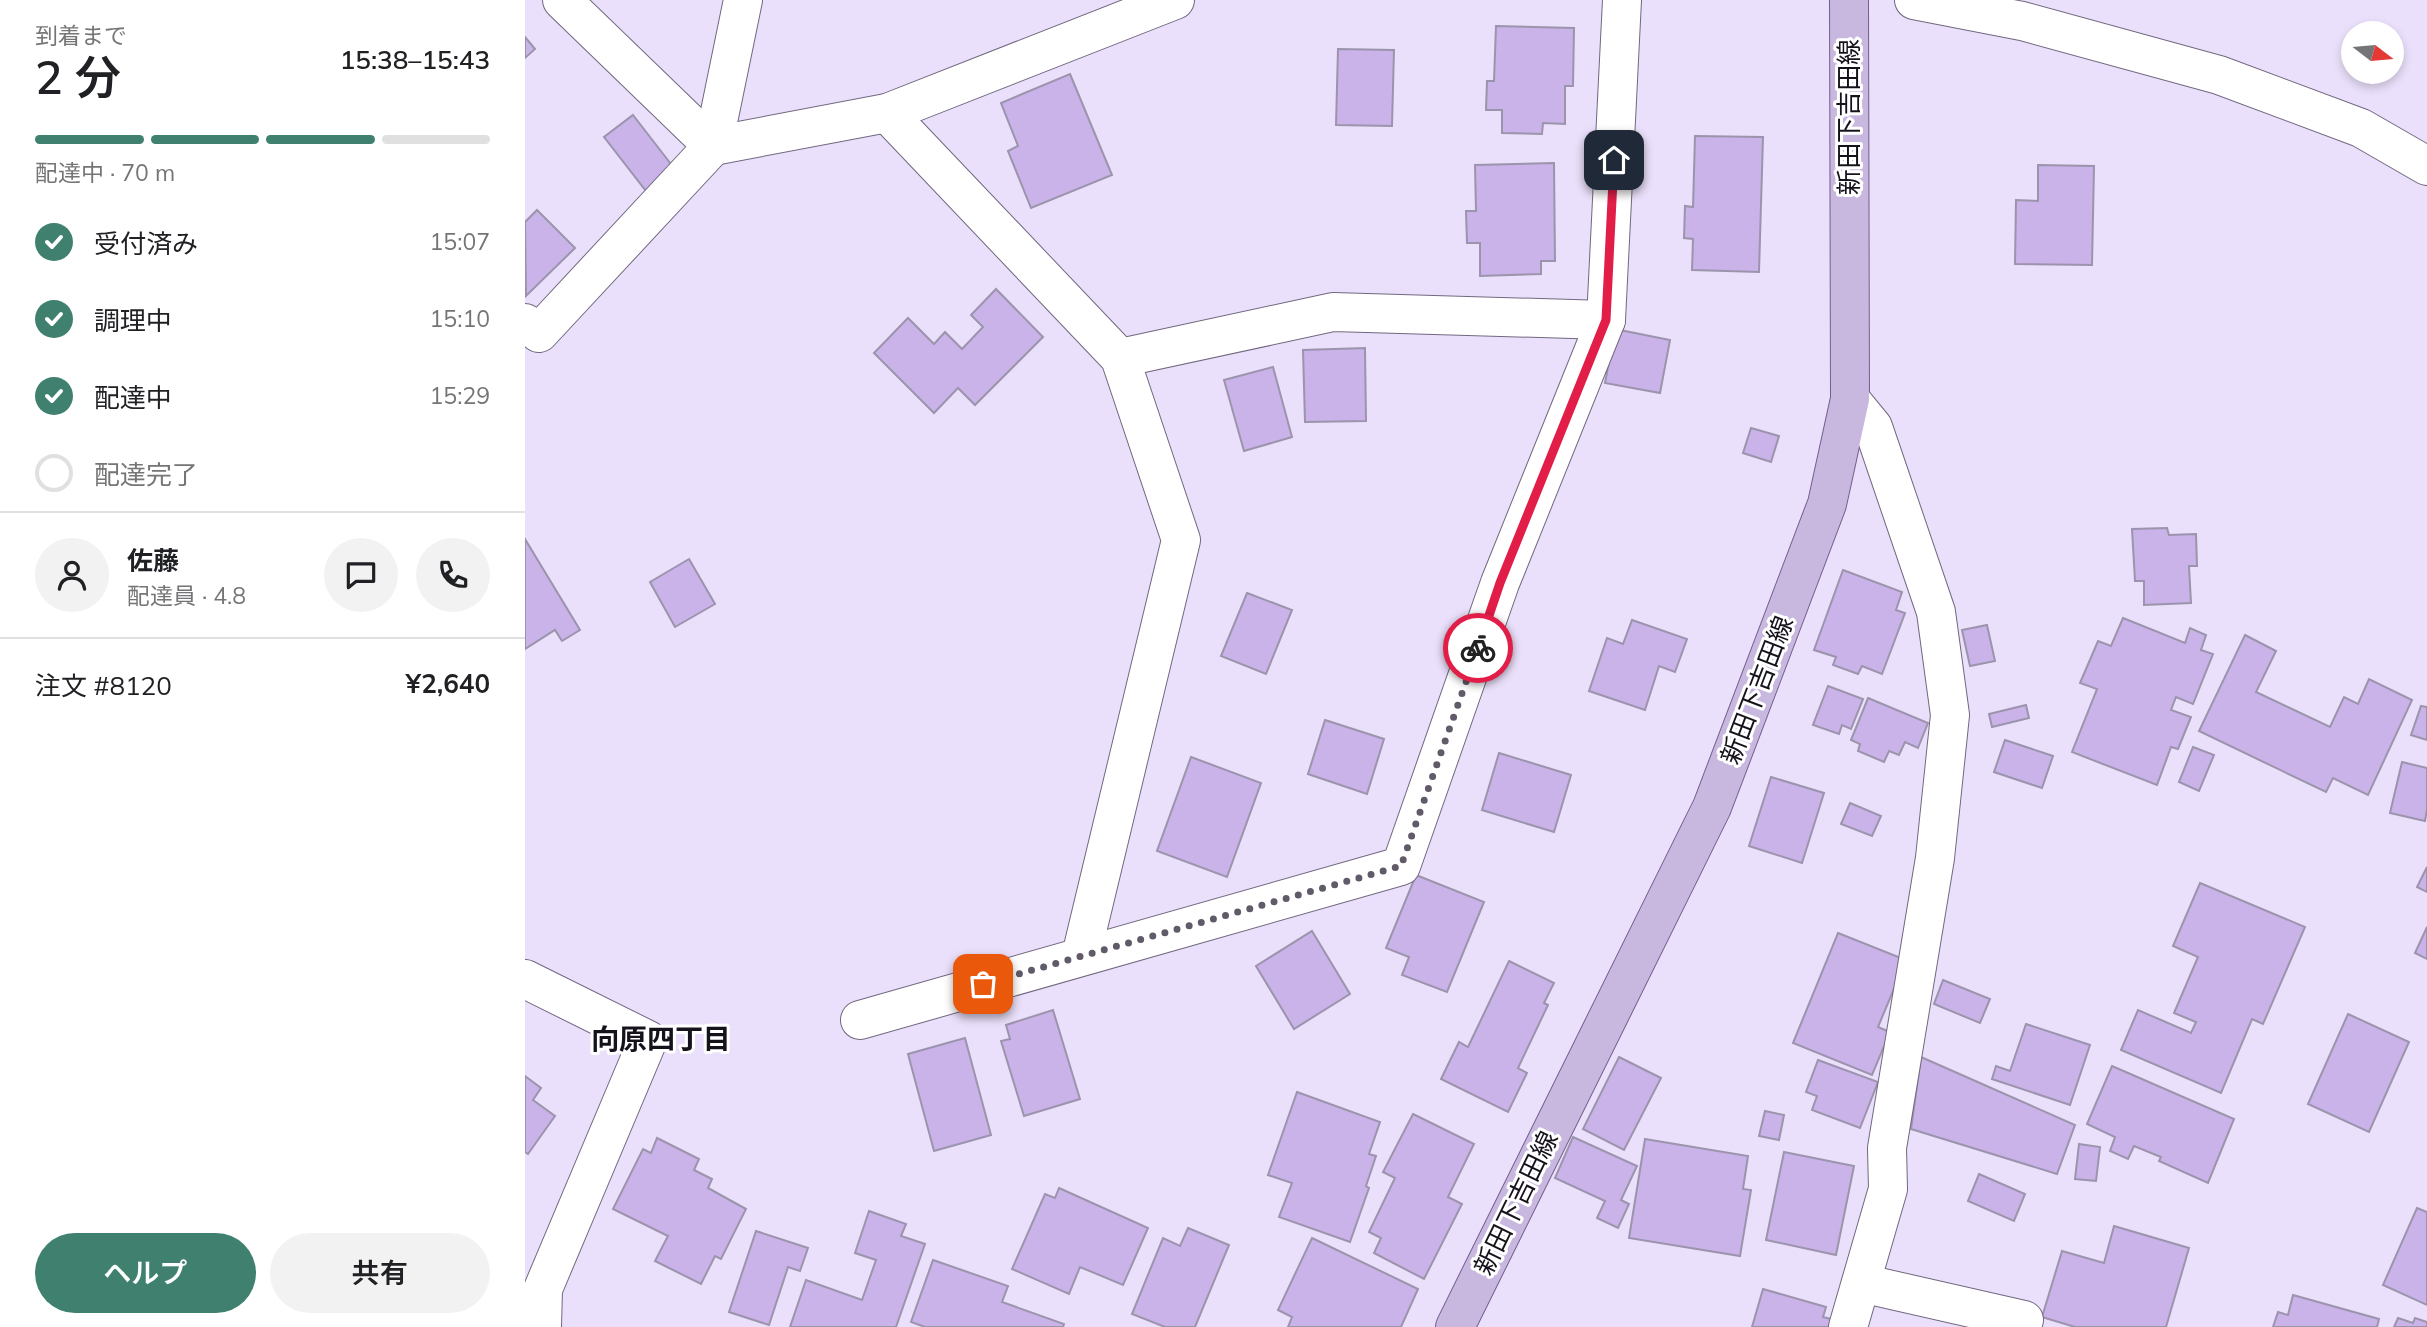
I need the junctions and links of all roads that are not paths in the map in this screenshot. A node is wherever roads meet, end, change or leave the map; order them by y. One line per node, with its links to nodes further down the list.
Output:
1 (562, 0): 8 (street)
2 (743, 0): 8 (street)
3 (1175, 0): 7 (street)
4 (1622, 0): 10 (street)
5 (1849, 0): 13 (main road, 新田下吉田線)
6 (1914, 0): 9 (street)
7 (887, 113): 8 (street); 12 (street)
8 (713, 146): 11 (street)
9 (2427, 166)
10 (1606, 320): 12 (street); 14 (street)
11 (525, 323)
12 (1120, 358): 14 (street)
13 (1850, 399): 17 (street); 20 (main road, 新田下吉田線)
14 (1081, 956): 16 (street)
15 (525, 979): 19 (street)
16 (860, 1020)
17 (1861, 1283): 18 (street); 21 (street)
18 (2024, 1320)
19 (542, 1327)
20 (1455, 1327)
21 (1848, 1327)

